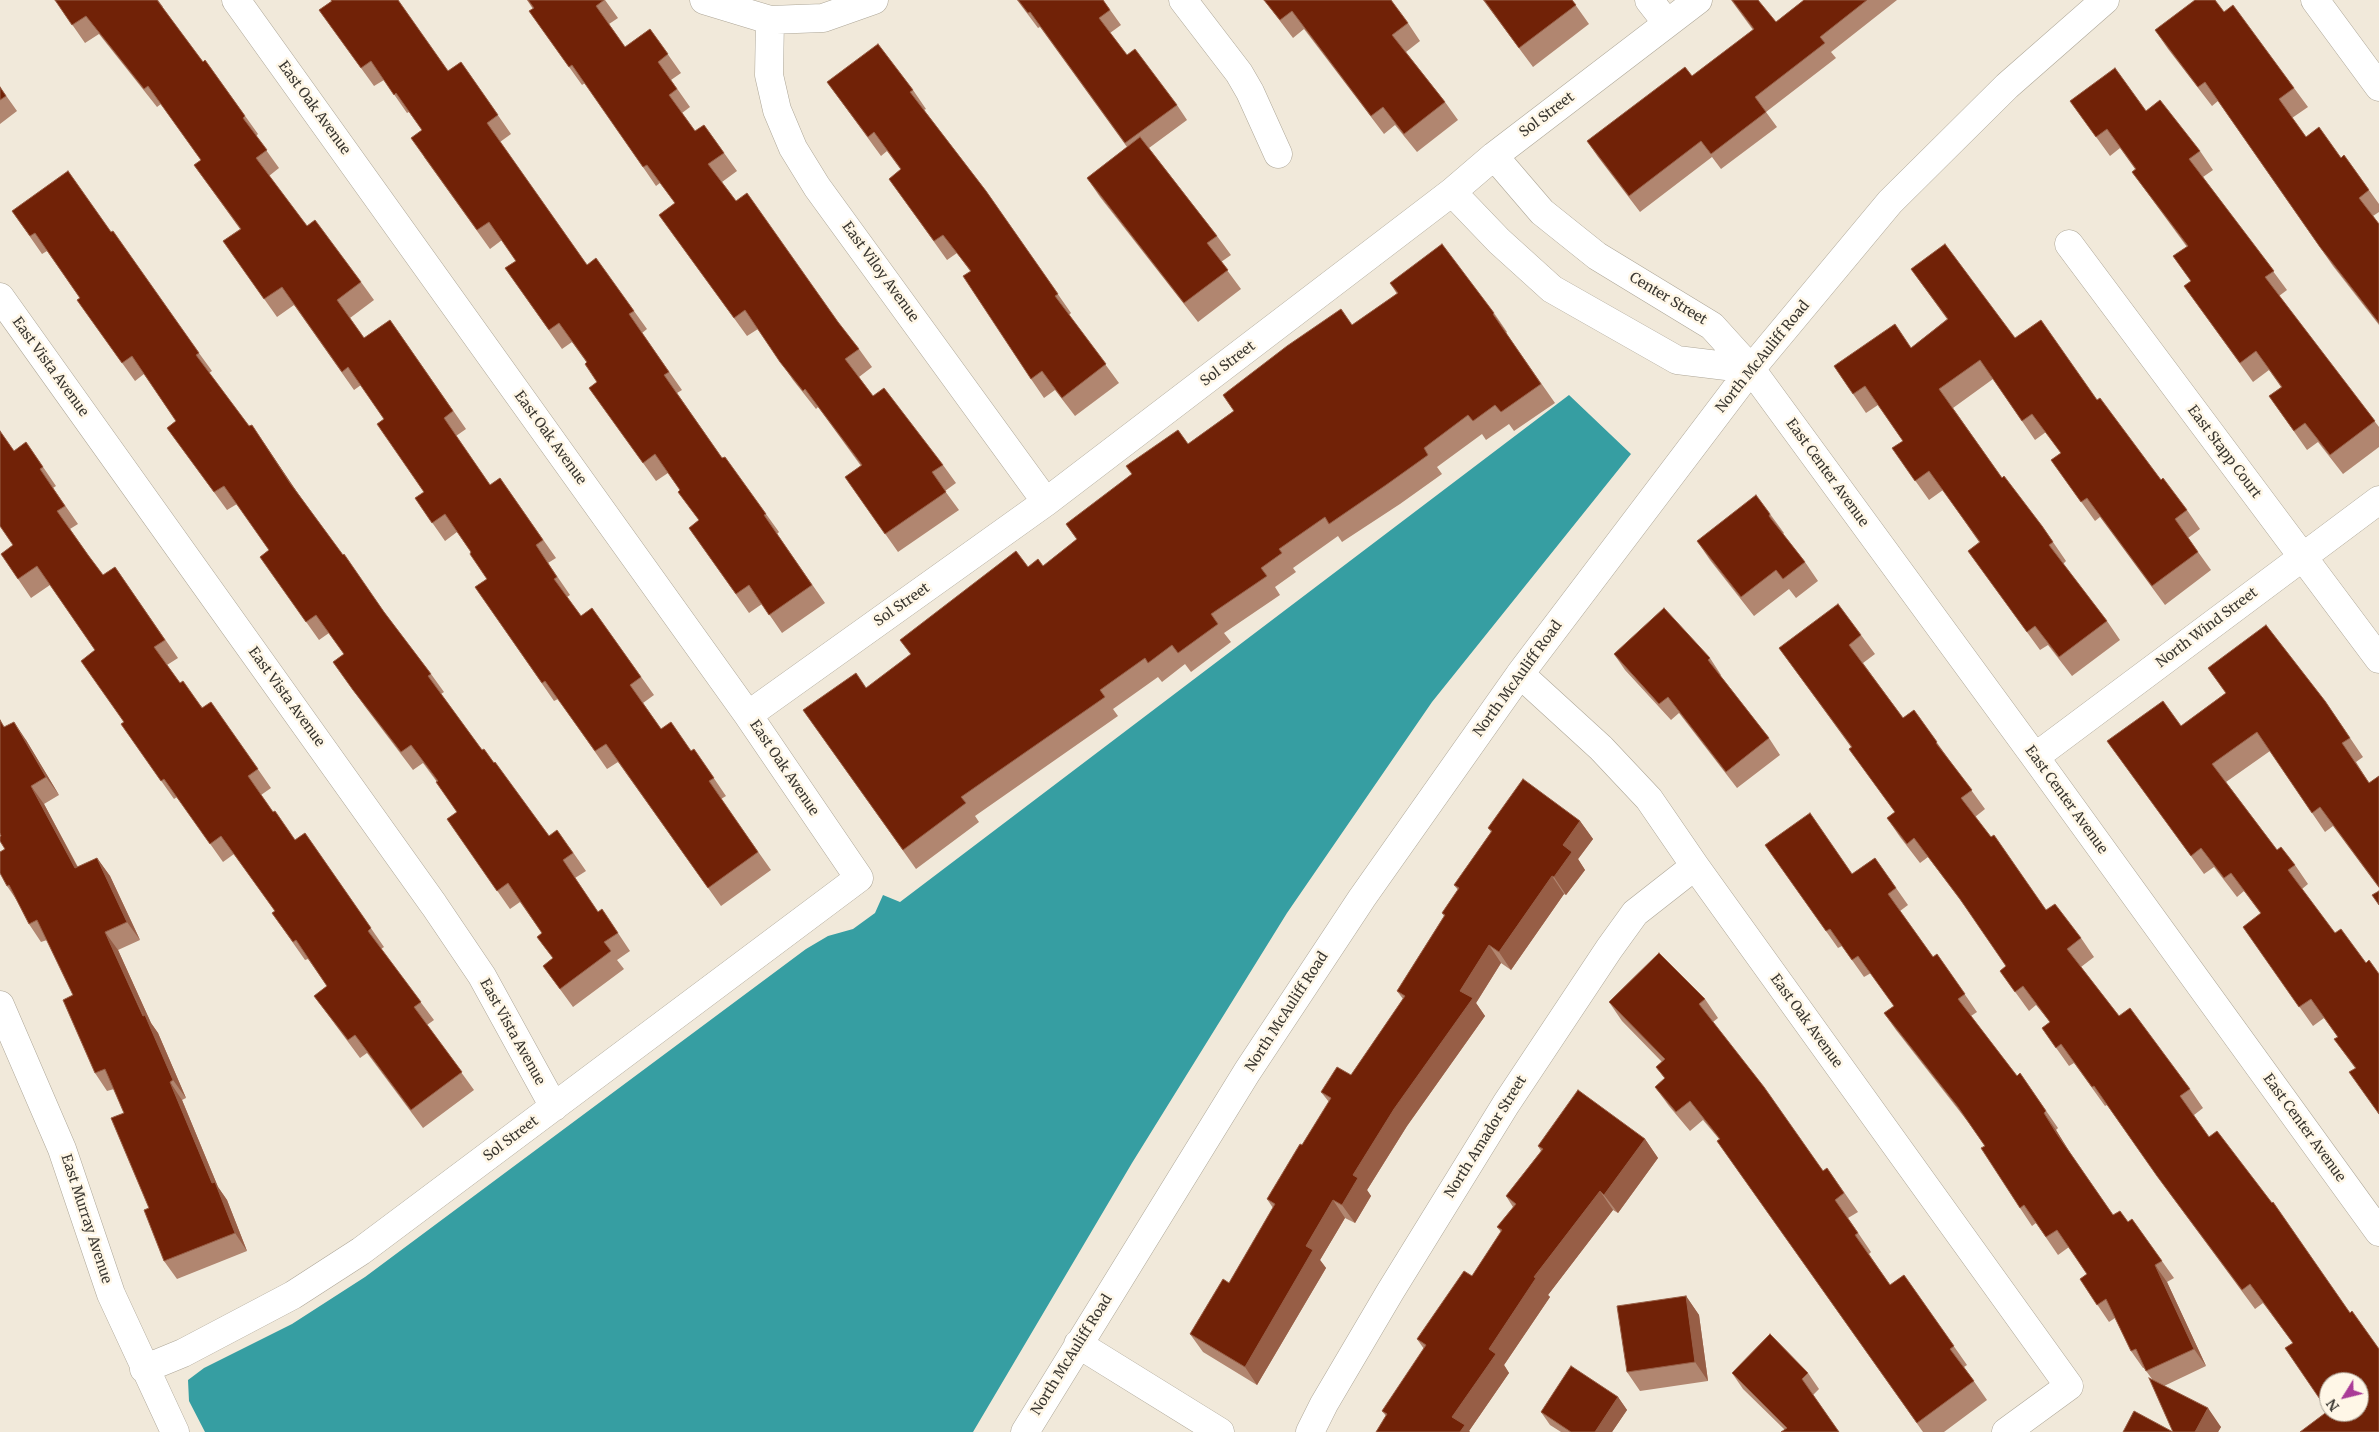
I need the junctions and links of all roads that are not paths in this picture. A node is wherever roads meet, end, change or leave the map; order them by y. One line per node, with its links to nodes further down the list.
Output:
1 (236, 0): 23 (street, East Oak Avenue)
2 (704, 0): 9 (street)
3 (874, 0): 9 (street)
4 (1183, 0): 12 (street)
5 (1649, 0): 10 (street)
6 (1698, 0): 10 (street, Sol Street)
7 (2105, 0): 17 (street, North McAuliff Road)
8 (2315, 0): 11 (street)
9 (770, 20): 19 (street, East Viloy Avenue)
10 (1667, 23): 13 (street, Sol Street)
11 (2379, 87)
12 (1278, 154)
13 (1494, 156): 14 (street, Sol Street); 17 (street, Center Street)
14 (1452, 192): 17 (street); 19 (street, Sol Street)
15 (2069, 244): 20 (street, East Stapp Court)
16 (0, 297): 28 (street, East Vista Avenue)
17 (1751, 369): 22 (street, North McAuliff Road); 24 (street, East Center Avenue)
18 (2379, 500): 20 (street, North Wind Street)
19 (1046, 502): 23 (street, Sol Street)
20 (2302, 557): 21 (street, East Stapp Court); 24 (street, North Wind Street)
21 (2379, 660)
22 (1520, 674): 25 (street, East Oak Avenue); 30 (street, North McAuliff Road)
23 (748, 715): 26 (street, East Oak Avenue)
24 (2035, 757): 29 (street, East Center Avenue)
25 (1694, 866): 35 (street, North Amador Street); 36 (street, East Oak Avenue)
26 (859, 878): 28 (street, Sol Street)
27 (0, 1005): 31 (street, East Murray Avenue)
28 (554, 1106): 31 (street, Sol Street)
29 (2379, 1232)
30 (1078, 1344): 33 (street, North McAuliff Road); 34 (street)
31 (144, 1369): 32 (street, East Murray Avenue)
32 (175, 1432)
33 (1025, 1432)
34 (1220, 1432)
35 (1310, 1432)
36 (2006, 1432)

